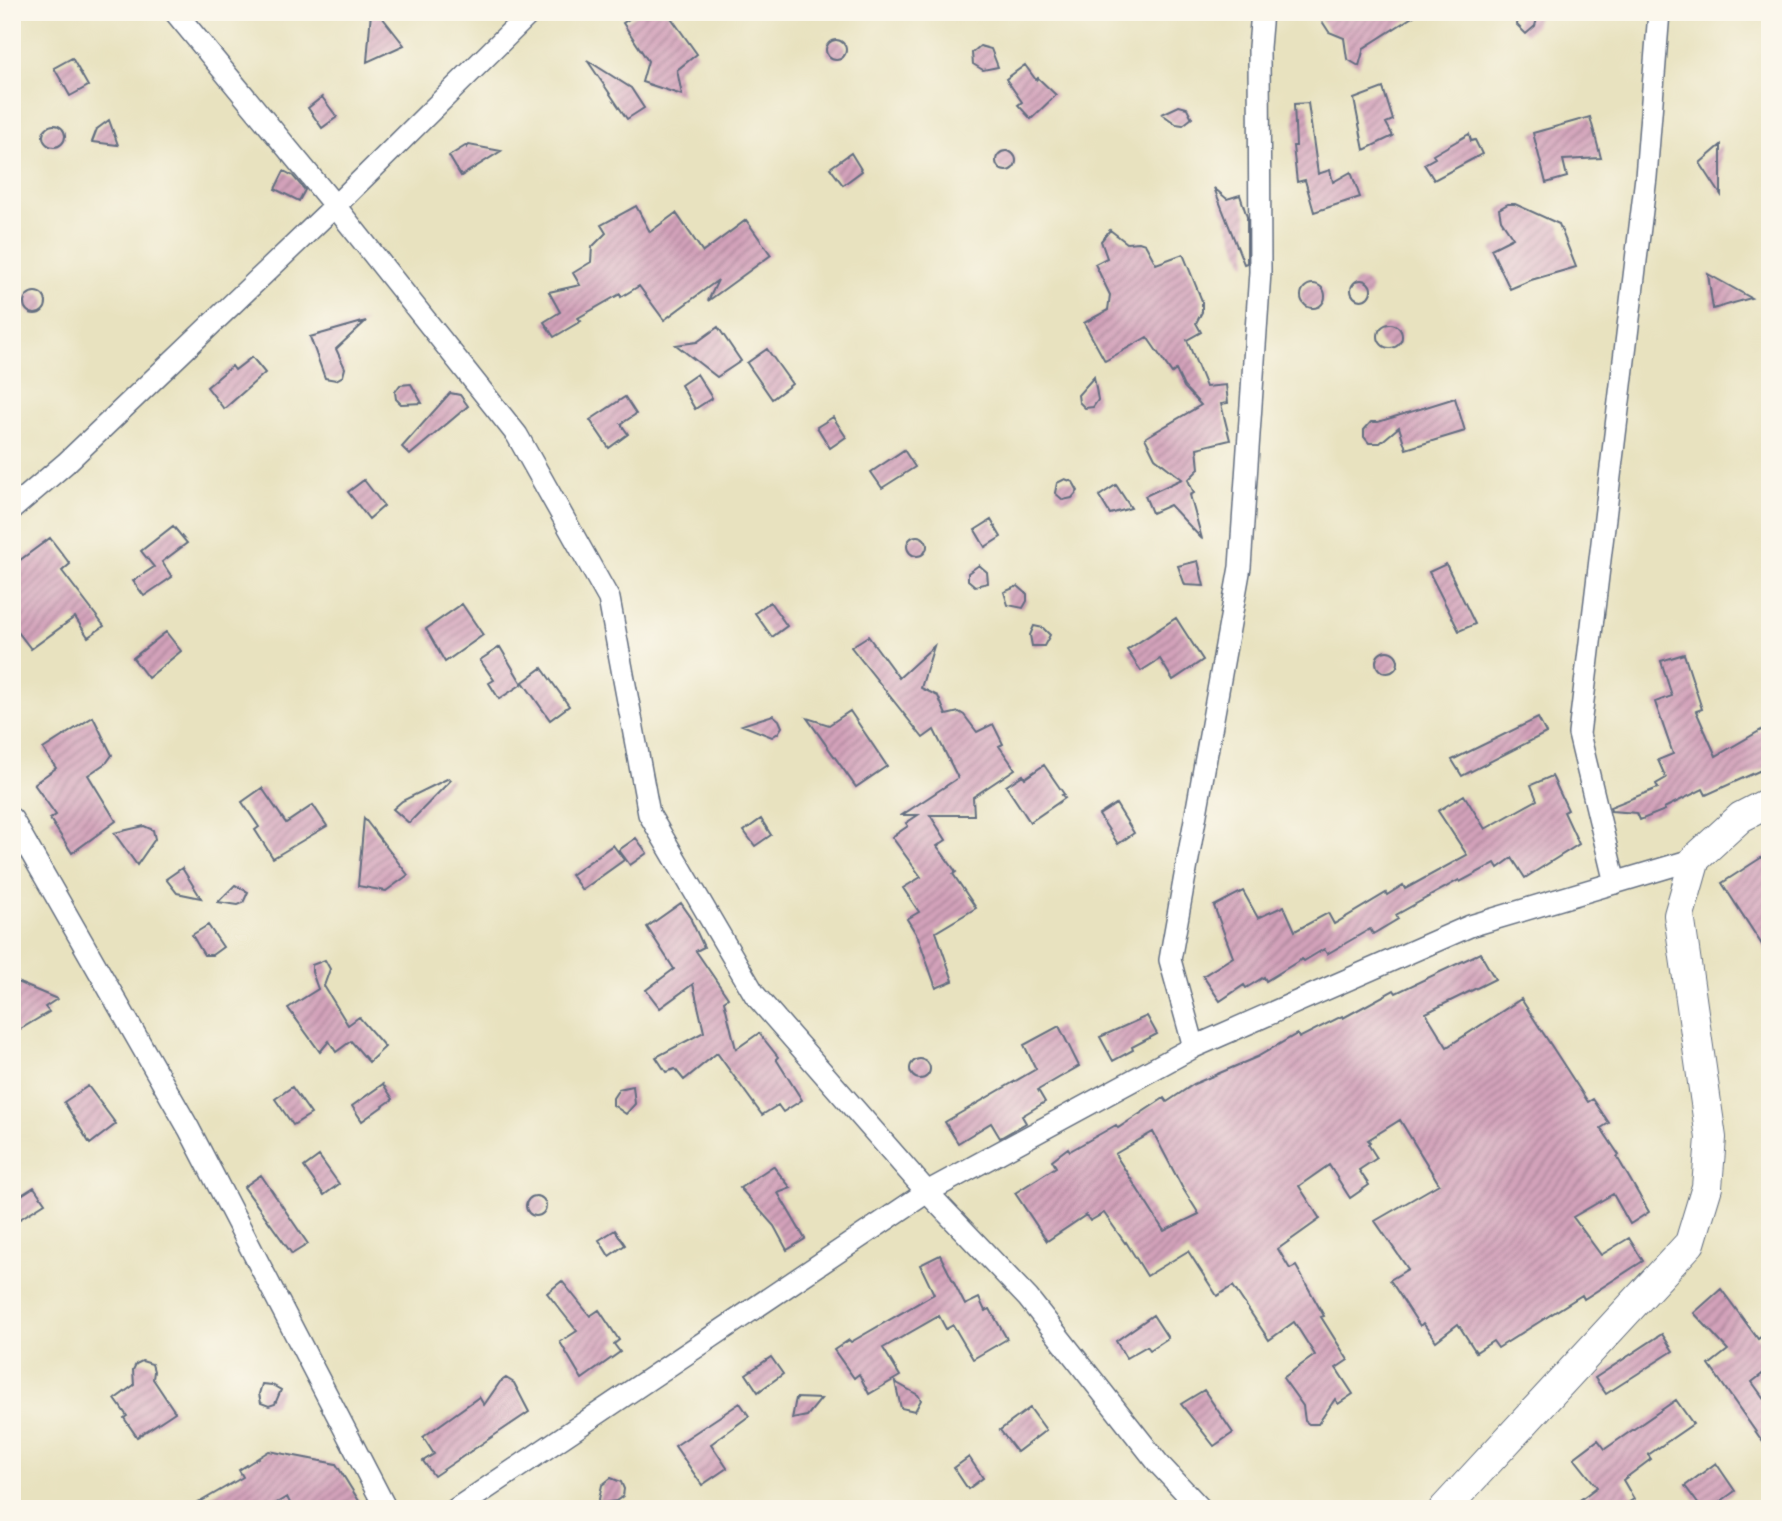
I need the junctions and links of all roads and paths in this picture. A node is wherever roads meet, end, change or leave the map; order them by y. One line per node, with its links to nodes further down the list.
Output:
1 (175, 12): 5 (street)
2 (531, 12): 5 (street)
3 (1262, 12): 11 (street)
4 (1659, 12): 10 (street)
5 (335, 206): 6 (street); 12 (street)
6 (12, 509)
7 (1770, 802): 9 (street)
8 (12, 819): 13 (street)
9 (1695, 859): 10 (street); 16 (street)
10 (1615, 883): 11 (street)
11 (1194, 1046): 12 (street)
12 (927, 1192): 14 (street); 15 (street)
13 (386, 1509)
14 (456, 1509)
15 (1201, 1509)
16 (1444, 1509)

